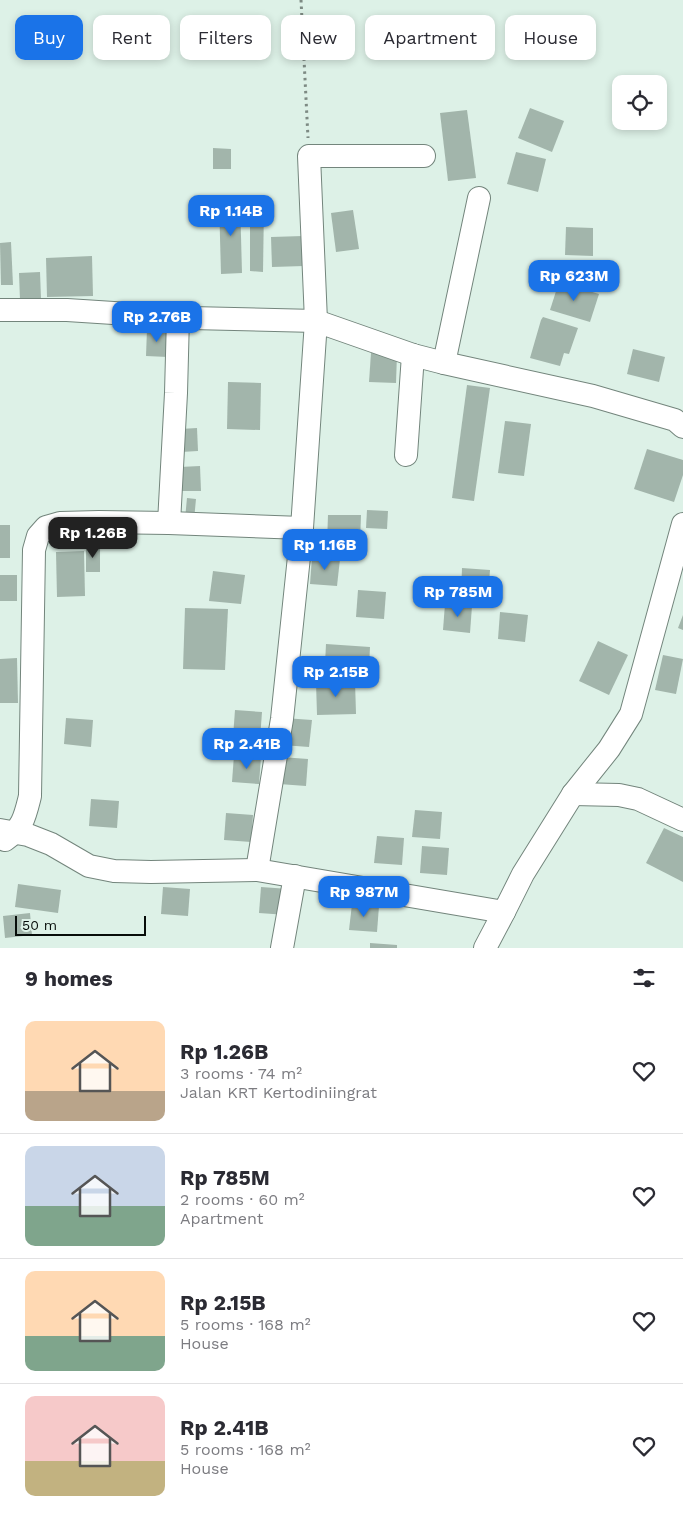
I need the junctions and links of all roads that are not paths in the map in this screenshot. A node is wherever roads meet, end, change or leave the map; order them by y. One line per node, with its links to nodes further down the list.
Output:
1 (424, 156): 5 (street)
2 (479, 198): 7 (street)
3 (0, 310): 4 (street)
4 (178, 317): 5 (street); 10 (street)
5 (316, 321): 6 (street); 12 (street)
6 (414, 355): 7 (street); 9 (street)
7 (444, 364): 8 (street)
8 (683, 427)
9 (406, 455)
10 (169, 523): 12 (street); 15 (street)
11 (683, 524): 13 (street)
12 (302, 528): 16 (street)
13 (573, 794): 14 (street); 18 (street)
14 (683, 820)
15 (5, 836): 16 (street)
16 (257, 870): 17 (street)
17 (295, 876): 18 (street); 19 (street)
18 (504, 912): 20 (street)
19 (282, 948)
20 (485, 948)

